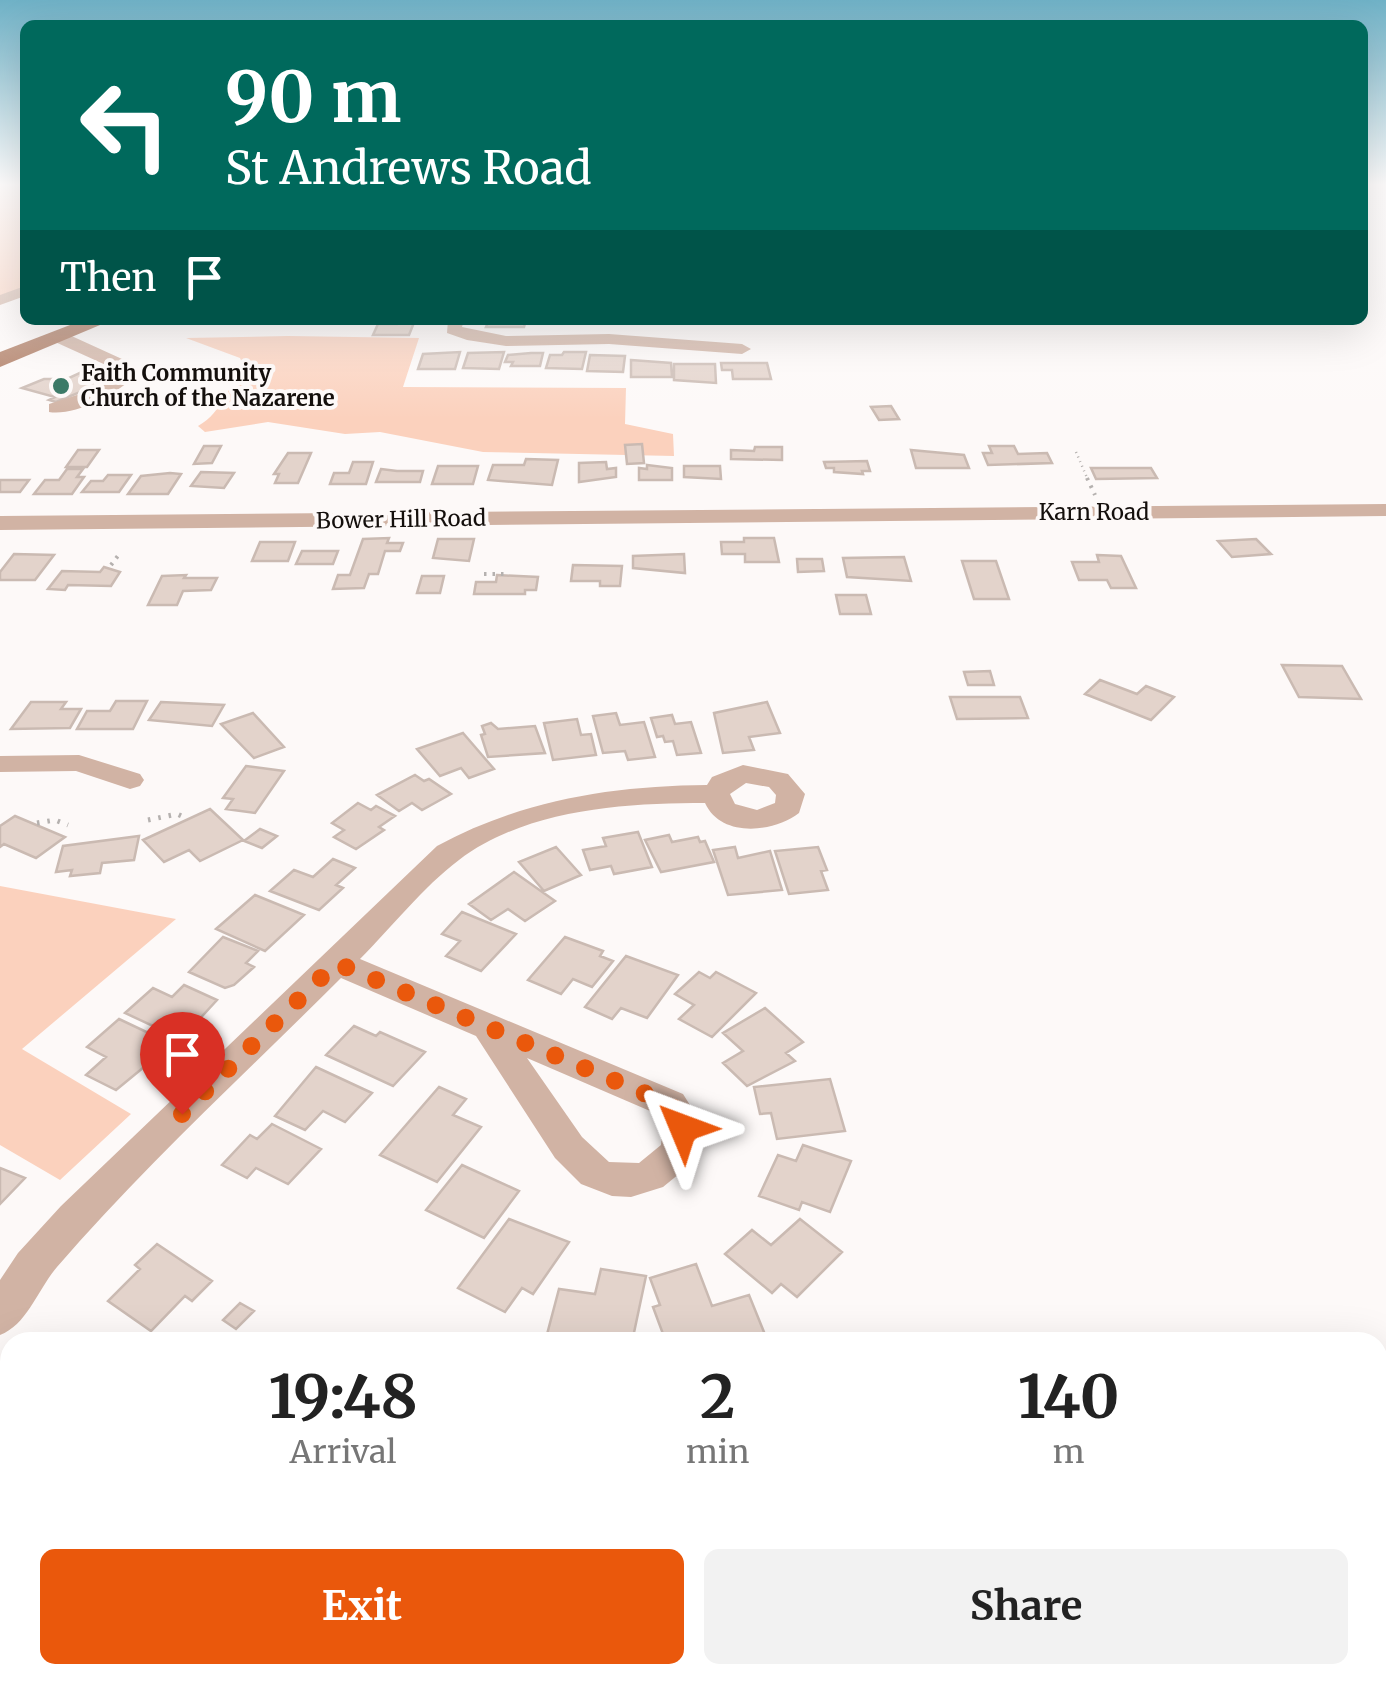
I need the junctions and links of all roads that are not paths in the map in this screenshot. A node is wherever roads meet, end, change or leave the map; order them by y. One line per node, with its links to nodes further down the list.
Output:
1 (89, 325): 4 (main road)
2 (455, 325): 5 (street)
3 (642, 325): 5 (street)
4 (59, 337): 7 (main road); 8 (street)
5 (633, 341): 6 (street)
6 (742, 349)
7 (0, 360)
8 (56, 408)
9 (1386, 510): 10 (street, Karn Road)
10 (803, 515): 11 (street, Bower Hill Road)
11 (0, 523)
12 (0, 764): 13 (street)
13 (130, 780)
14 (716, 794): 15 (street)
15 (336, 963): 16 (street); 17 (street)
16 (489, 1028): 16 (street)
17 (0, 1316)

